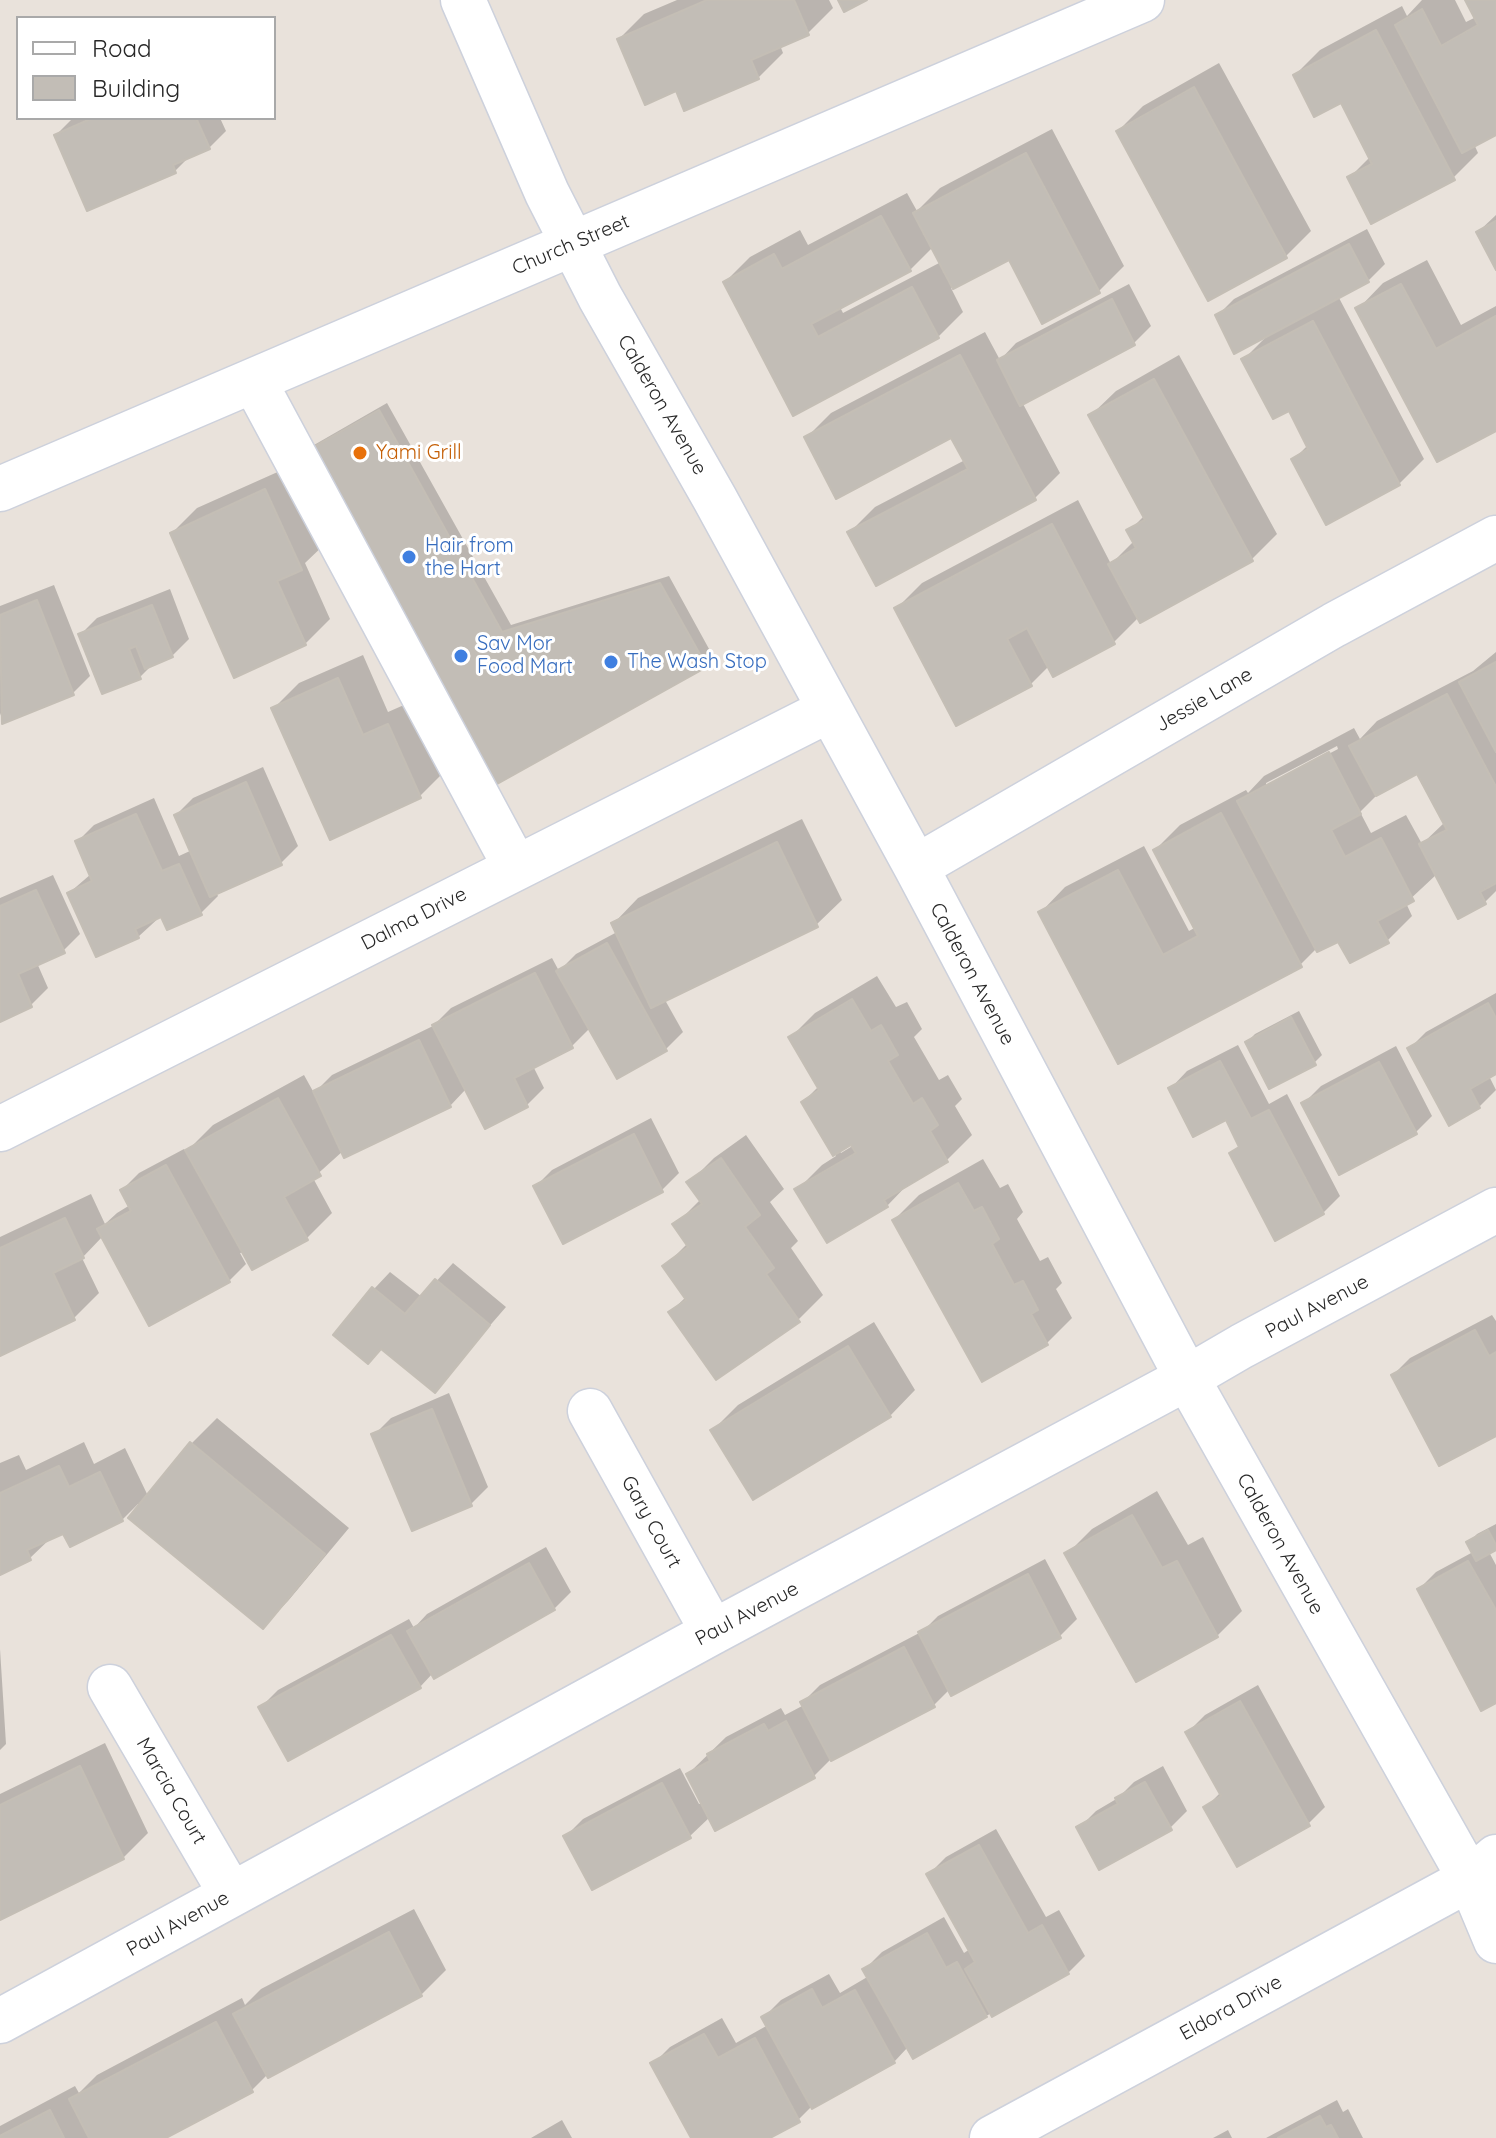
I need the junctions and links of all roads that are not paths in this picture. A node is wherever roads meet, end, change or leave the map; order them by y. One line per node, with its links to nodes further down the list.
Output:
1 (463, 0): 3 (street, Calderon Avenue)
2 (1142, 0): 3 (street, Church Street)
3 (572, 245): 4 (street, Church Street); 7 (street, Calderon Avenue)
4 (254, 381): 5 (street, Church Street); 9 (street)
5 (0, 489)
6 (1496, 538): 8 (street, Jessie Lane)
7 (829, 710): 8 (street, Calderon Avenue); 9 (street, Dalma Drive)
8 (916, 867): 12 (street, Calderon Avenue)
9 (516, 868): 10 (street, Dalma Drive)
10 (0, 1129)
11 (1496, 1210): 12 (street, Paul Avenue)
12 (1187, 1378): 14 (street, Paul Avenue); 16 (street, Calderon Avenue)
13 (590, 1411): 14 (street, Gary Court)
14 (713, 1632): 17 (street, Paul Avenue)
15 (110, 1687): 17 (street, Marcia Court)
16 (1483, 1868): 18 (street, Calderon Avenue); 20 (street, Eldora Drive)
17 (231, 1894): 19 (street, Paul Avenue)
18 (1496, 1941)
19 (0, 2021)
20 (992, 2138)

